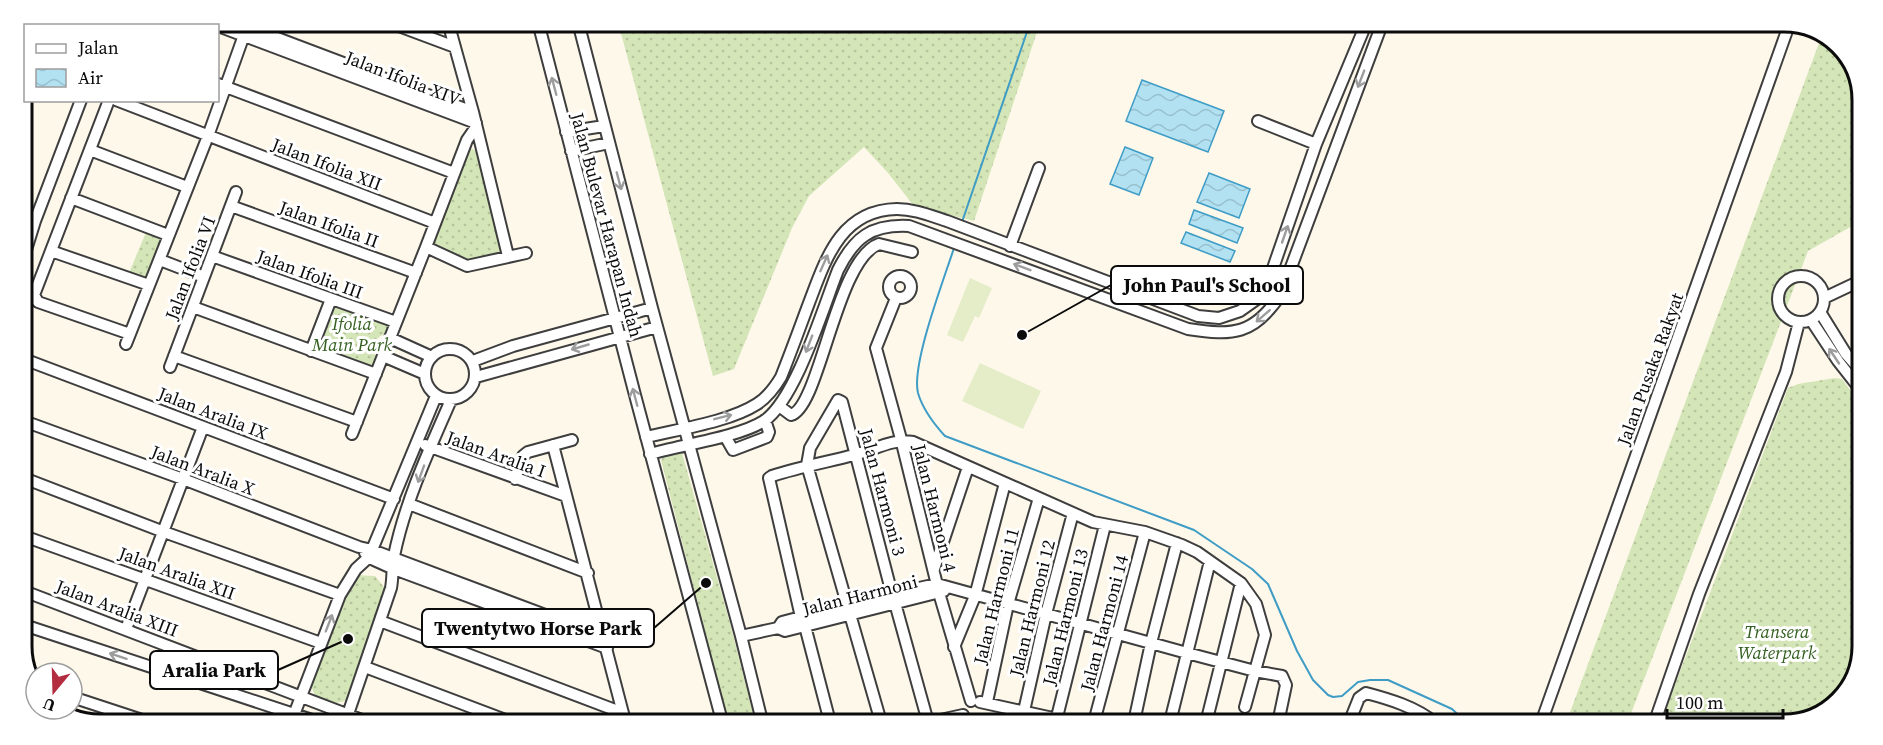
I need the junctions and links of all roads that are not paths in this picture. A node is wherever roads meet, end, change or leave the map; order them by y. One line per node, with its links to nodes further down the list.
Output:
1 (233, 32): 10 (street, Jalan Ifolia XIV)
2 (258, 32): 17 (street, Jalan Ifolia XIV)
3 (415, 32): 11 (street)
4 (451, 32): 11 (street)
5 (541, 32): 20 (street, Jalan Bulevar Harapan Indah, one-way to 5)
6 (580, 32): 19 (street, Jalan Bulevar Harapan Indah)
7 (1362, 32): 23 (street)
8 (1379, 32): 61 (street, one-way to 61)
9 (1788, 32): 176 (street, Jalan Pusaka Rakyat)
10 (244, 36): 12 (street); 17 (street, Jalan Ifolia XIV)
11 (455, 47): 17 (street)
12 (221, 85): 27 (street)
13 (80, 102): 34 (street)
14 (108, 102): 24 (street)
15 (121, 102): 21 (street, Jalan Ifolia XII)
16 (217, 102): 21 (street)
17 (475, 120): 27 (street); 42 (street)
18 (1258, 122): 23 (street)
19 (604, 126): 20 (street); 22 (street, Jalan Bulevar Harapan Indah)
20 (566, 132): 25 (street, Jalan Bulevar Harapan Indah)
21 (208, 136): 28 (street); 32 (street, Jalan Ifolia XII)
22 (609, 143): 25 (street); 58 (street, Jalan Bulevar Harapan Indah, one-way to 58)
23 (1316, 144): 57 (street, one-way to 23)
24 (90, 150): 28 (street); 30 (street)
25 (571, 151): 60 (street, Jalan Bulevar Harapan Indah)
26 (1039, 168): 37 (street)
27 (454, 172): 32 (street)
28 (187, 187): 35 (street)
29 (236, 192): 31 (street, Jalan Ifolia VI)
30 (71, 198): 35 (street); 39 (street)
31 (231, 206): 43 (street, Jalan Ifolia VI); 47 (street, Jalan Ifolia II)
32 (435, 223): 38 (street)
33 (870, 231): 36 (street); 46 (street); 50 (street, one-way to 33)
34 (32, 233)
35 (168, 235): 44 (street)
36 (876, 245): 40 (street); 48 (street)
37 (1010, 246): 45 (street); 89 (street, one-way to 37)
38 (426, 247): 42 (street); 47 (street)
39 (51, 251): 51 (street); 51 (street)
40 (912, 252)
41 (526, 253): 42 (street)
42 (508, 255)
43 (212, 256): 49 (street, Jalan Ifolia VI); 55 (street, Jalan Ifolia III)
44 (160, 260): 49 (street); 51 (street)
45 (1058, 264): 50 (street); 57 (street)
46 (838, 270): 48 (street); 80 (street, one-way to 80)
47 (416, 273): 63 (street)
48 (851, 275): 81 (street)
49 (204, 277): 56 (street, Jalan Ifolia VI)
50 (1053, 278): 61 (street)
51 (149, 285)
52 (1851, 285): 54 (street)
53 (896, 298): 93 (street, Jalan Harmoni 4)
54 (1824, 298): 59 (street); 64 (street)
55 (331, 299): 63 (street, Jalan Ifolia III); 68 (street)
56 (193, 307): 68 (street); 69 (street, Jalan Ifolia VI)
57 (1170, 307): 61 (street)
58 (652, 308): 60 (street); 65 (street, Jalan Bulevar Harapan Indah)
59 (1820, 312): 62 (street); 72 (street)
60 (615, 318): 66 (street, Jalan Bulevar Harapan Indah); 73 (street)
61 (1165, 320)
62 (1811, 320): 64 (street); 79 (street, one-way to 62)
63 (396, 322): 67 (street)
64 (1799, 322): 177 (street)
65 (657, 327): 66 (street); 89 (street, Jalan Bulevar Harapan Indah)
66 (619, 336): 78 (street, one-way to 78); 91 (street, Jalan Bulevar Harapan Indah, one-way to 66)
67 (390, 338): 70 (street); 71 (street)
68 (311, 351): 76 (street)
69 (174, 356): 75 (street, Jalan Ifolia VI); 86 (street)
70 (383, 356): 76 (street); 77 (street)
71 (432, 357): 73 (street); 77 (street)
72 (1851, 360)
73 (473, 361): 78 (street)
74 (32, 362): 88 (street, Jalan Aralia IX)
75 (170, 367)
76 (376, 374): 86 (street)
77 (425, 374): 82 (street)
78 (476, 377): 83 (street)
79 (1852, 378)
80 (794, 382): 81 (street); 84 (street)
81 (810, 389): 84 (street)
82 (436, 396): 83 (street); 95 (street)
83 (451, 400): 98 (street)
84 (779, 406): 85 (street)
85 (765, 420): 92 (street); 92 (street)
86 (357, 422): 90 (street)
87 (32, 424): 103 (street, Jalan Aralia X)
88 (202, 427): 103 (street); 109 (street, Jalan Aralia IX)
89 (685, 427): 91 (street); 96 (street, Jalan Bulevar Harapan Indah)
90 (352, 434)
91 (646, 436): 99 (street, Jalan Bulevar Harapan Indah)
92 (725, 436): 96 (street)
93 (901, 439): 100 (street); 102 (street); 120 (street, Jalan Harmoni 4)
94 (572, 440): 97 (street)
95 (416, 441): 98 (street, Jalan Aralia I); 109 (street)
96 (689, 444): 99 (street); 138 (street, Jalan Bulevar Harapan Indah)
97 (553, 445): 104 (street); 107 (street)
98 (431, 447): 104 (street, Jalan Aralia I); 110 (street, one-way to 110)
99 (650, 453): 161 (street, Jalan Bulevar Harapan Indah)
100 (856, 454): 101 (street); 101 (street, Jalan Harmoni 3); 128 (street, Jalan Harmoni 3)
101 (807, 465): 130 (street); 133 (street)
102 (968, 467): 106 (street); 120 (street)
103 (183, 479): 113 (street); 117 (street, Jalan Aralia X)
104 (515, 479): 107 (street, Jalan Aralia I)
105 (32, 481): 113 (street)
106 (1005, 483): 108 (street); 127 (street)
107 (566, 496): 121 (street)
108 (1039, 498): 111 (street); 129 (street, Jalan Harmoni 11)
109 (394, 499): 117 (street)
110 (409, 504): 119 (street); 121 (street)
111 (1072, 513): 112 (street); 131 (street, Jalan Harmoni 12)
112 (1106, 525): 114 (street); 134 (street, Jalan Harmoni 13)
113 (164, 532): 122 (street); 126 (street)
114 (1145, 532): 116 (street); 137 (street, Jalan Harmoni 14)
115 (32, 539): 122 (street, Jalan Aralia XII)
116 (1177, 543): 118 (street); 140 (street)
117 (371, 553): 119 (street); 126 (street)
118 (1210, 561): 123 (street); 143 (street)
119 (394, 564): 132 (street); 139 (street)
120 (934, 570): 124 (street, Jalan Harmoni 4)
121 (588, 573): 139 (street)
122 (145, 579): 136 (street); 141 (street, Jalan Aralia XII)
123 (1241, 583): 144 (street); 146 (street)
124 (942, 588): 127 (street); 128 (street, Jalan Harmoni); 142 (street, Jalan Harmoni 4)
125 (32, 594): 136 (street, Jalan Aralia XIII)
126 (340, 595): 141 (street, one-way to 126)
127 (975, 596): 129 (street); 142 (street)
128 (893, 598): 130 (street, Jalan Harmoni); 165 (street, Jalan Harmoni 3)
129 (1008, 604): 131 (street); 150 (street, Jalan Harmoni 11)
130 (850, 611): 133 (street, Jalan Harmoni); 164 (street)
131 (1046, 614): 134 (street); 152 (street, Jalan Harmoni 12)
132 (380, 621): 145 (street); 159 (street)
133 (803, 621): 138 (street, Jalan Harmoni); 163 (street)
134 (1081, 625): 137 (street); 168 (street, Jalan Harmoni 13)
135 (32, 628): 154 (street, one-way to 135)
136 (126, 629): 147 (street, Jalan Aralia XIII)
137 (1117, 634): 140 (street); 169 (street, Jalan Harmoni 14)
138 (741, 636): 162 (street, Jalan Bulevar Harapan Indah)
139 (605, 642): 160 (street)
140 (1151, 643): 143 (street); 170 (street)
141 (321, 644): 147 (street)
142 (954, 647): 149 (street, Jalan Harmoni 4)
143 (1187, 653): 144 (street); 171 (street)
144 (1221, 661): 146 (street); 172 (street)
145 (365, 667): 157 (street); 158 (street)
146 (1255, 671): 151 (street); 173 (street)
147 (301, 697): 155 (street); 156 (street, Jalan Aralia XIII)
148 (84, 701): 153 (street)
149 (971, 701): 150 (street); 166 (street)
150 (987, 702): 152 (street)
151 (1245, 707)
152 (1024, 711): 167 (street)
153 (123, 714)
154 (284, 714)
155 (294, 714)
156 (338, 714)
157 (348, 714)
158 (489, 714)
159 (616, 714)
160 (623, 714)
161 (720, 714)
162 (760, 714)
163 (828, 714)
164 (879, 714)
165 (927, 714)
166 (964, 714)
167 (1040, 714)
168 (1058, 714)
169 (1096, 714)
170 (1136, 714)
171 (1172, 714)
172 (1208, 714)
173 (1280, 714)
174 (1353, 714): 175 (street)
175 (1423, 714)
176 (1544, 714)
177 (1657, 714)

